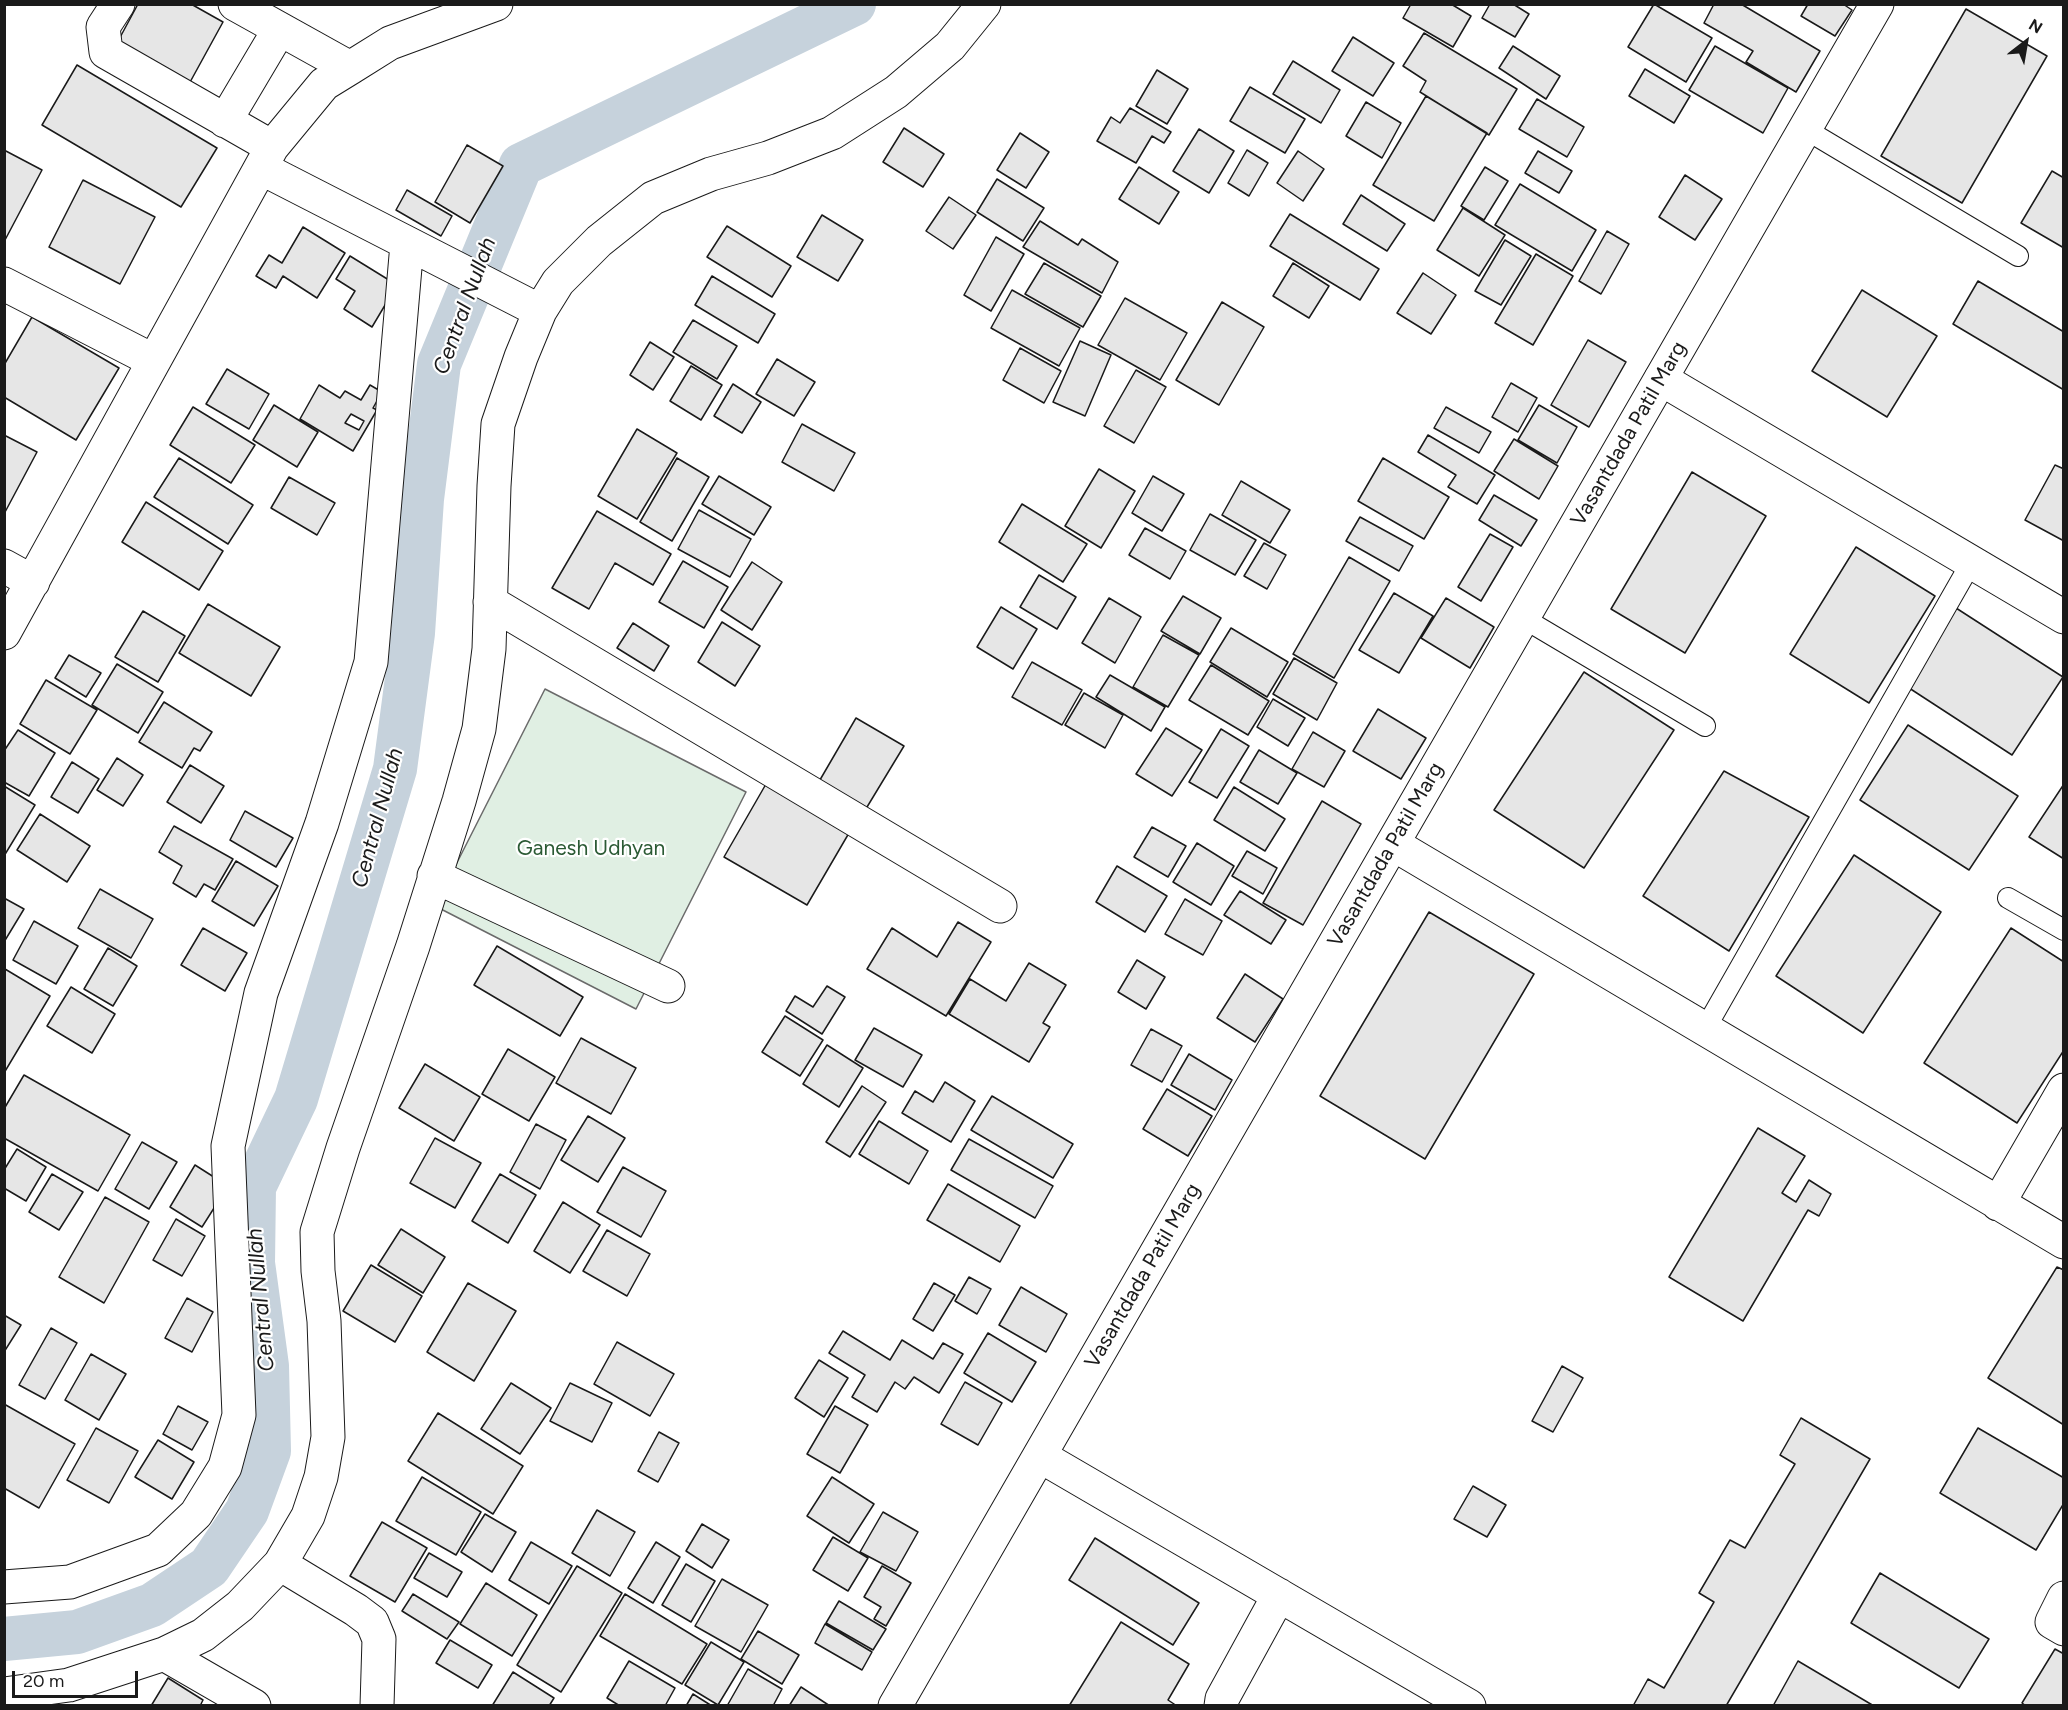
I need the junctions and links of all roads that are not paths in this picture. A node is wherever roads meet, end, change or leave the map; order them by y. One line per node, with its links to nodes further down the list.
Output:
1 (118, 4): 8 (street)
2 (235, 4): 6 (street)
3 (496, 4): 7 (street)
4 (984, 4): 14 (street)
5 (1877, 4): 9 (street, Vasantdada Patil Marg)
6 (279, 30): 7 (street); 8 (street)
7 (350, 68): 10 (street)
8 (225, 121): 10 (street)
9 (1805, 129): 12 (lane); 16 (street, Vasantdada Patil Marg)
10 (266, 157): 11 (street); 15 (street)
11 (406, 244): 14 (street); 37 (street)
12 (2018, 256)
13 (4, 284): 15 (street)
14 (540, 311): 20 (street)
15 (154, 361): 19 (street)
16 (1661, 379): 17 (street); 22 (street, Vasantdada Patil Marg)
17 (1971, 563): 21 (street); 31 (lane)
18 (4, 566): 19 (street)
19 (33, 582): 23 (street)
20 (490, 602): 26 (street); 28 (street)
21 (2064, 617)
22 (1523, 618): 24 (lane); 25 (street, Vasantdada Patil Marg)
23 (4, 633)
24 (1706, 726)
25 (1393, 844): 31 (street); 35 (street, Vasantdada Patil Marg)
26 (434, 876): 30 (street); 36 (street)
27 (2008, 898): 29 (lane)
28 (1000, 906)
29 (2064, 930)
30 (668, 986)
31 (1705, 1029): 33 (street)
32 (2064, 1090): 33 (street)
33 (1998, 1204): 34 (street)
34 (2064, 1242)
35 (1040, 1456): 38 (street); 46 (street, Vasantdada Patil Marg)
36 (280, 1564): 41 (street); 45 (street)
37 (4, 1587)
38 (1279, 1595): 43 (street); 47 (street)
39 (2064, 1598): 40 (street)
40 (2064, 1629)
41 (164, 1654): 42 (street); 44 (street)
42 (4, 1694)
43 (1463, 1704)
44 (254, 1706)
45 (377, 1706)
46 (895, 1706)
47 (1221, 1706)

